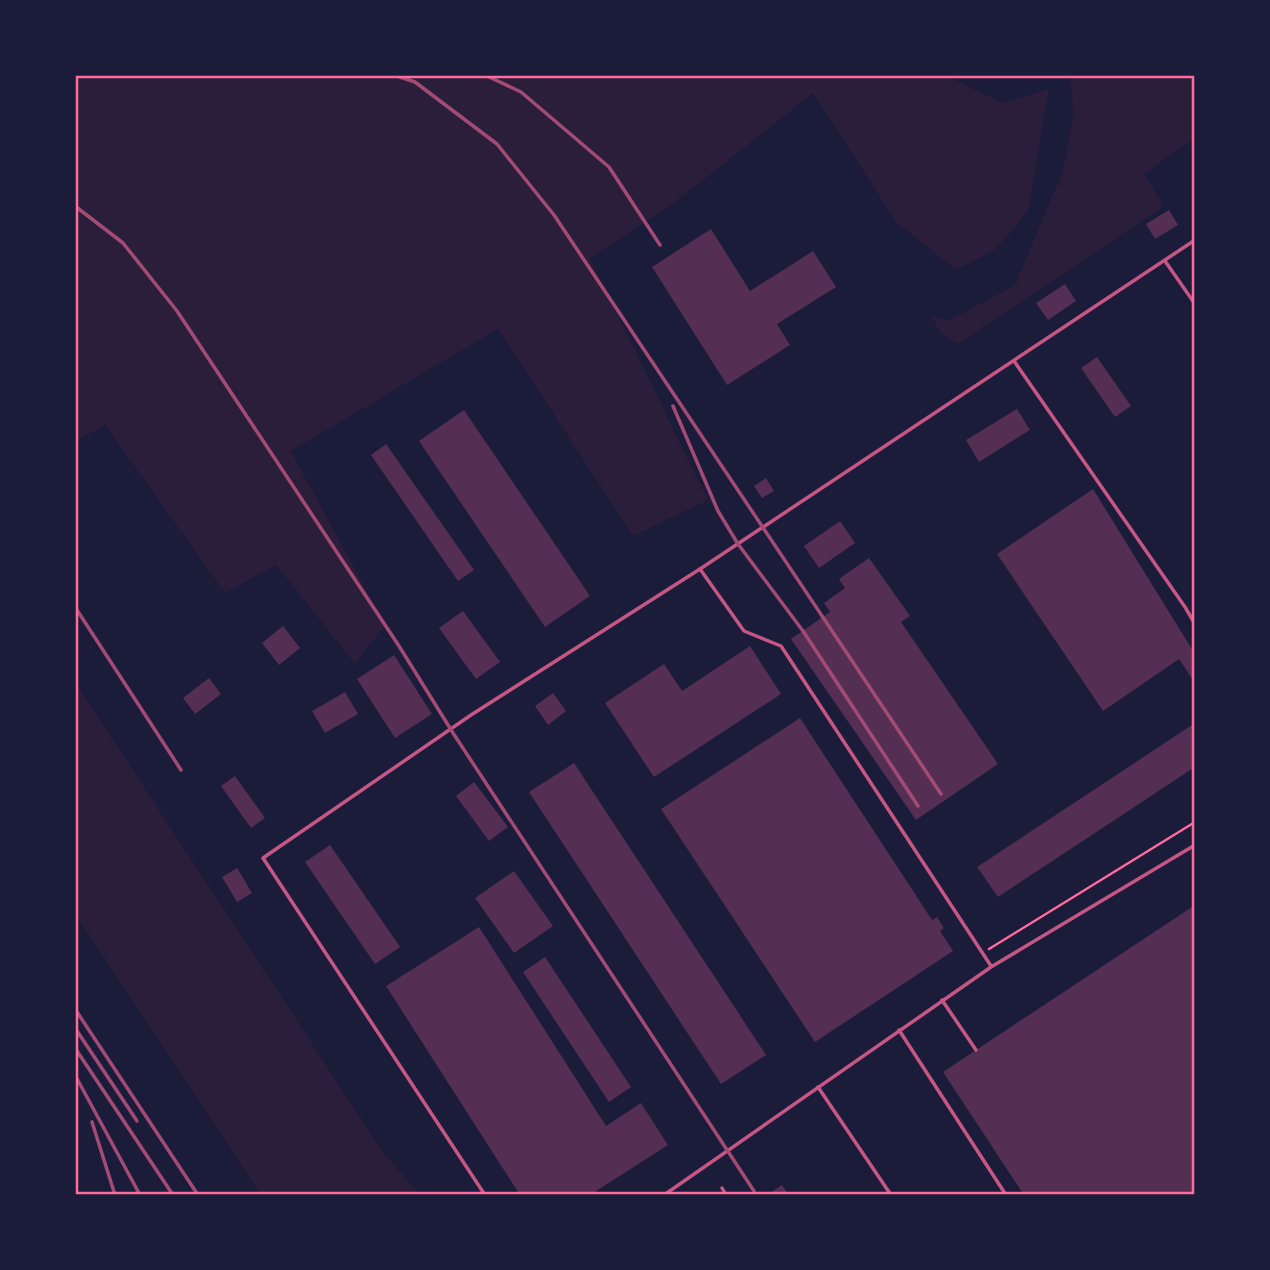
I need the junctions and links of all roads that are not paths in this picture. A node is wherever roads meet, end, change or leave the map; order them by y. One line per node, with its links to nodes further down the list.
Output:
1 (1195, 240): 2 (lane)
2 (1165, 261): 3 (lane); 4 (lane)
3 (1195, 304)
4 (1014, 361): 5 (lane); 6 (lane)
5 (700, 569): 8 (lane); 14 (lane)
6 (1195, 624)
7 (1195, 845): 8 (lane)
8 (991, 967): 9 (lane)
9 (942, 1000): 10 (lane); 11 (lane)
10 (899, 1031): 12 (lane); 18 (lane)
11 (976, 1050)
12 (818, 1087): 15 (lane); 17 (lane)
13 (722, 1188): 16 (lane)
14 (485, 1195)
15 (664, 1195)
16 (726, 1195)
17 (891, 1195)
18 (1006, 1195)

